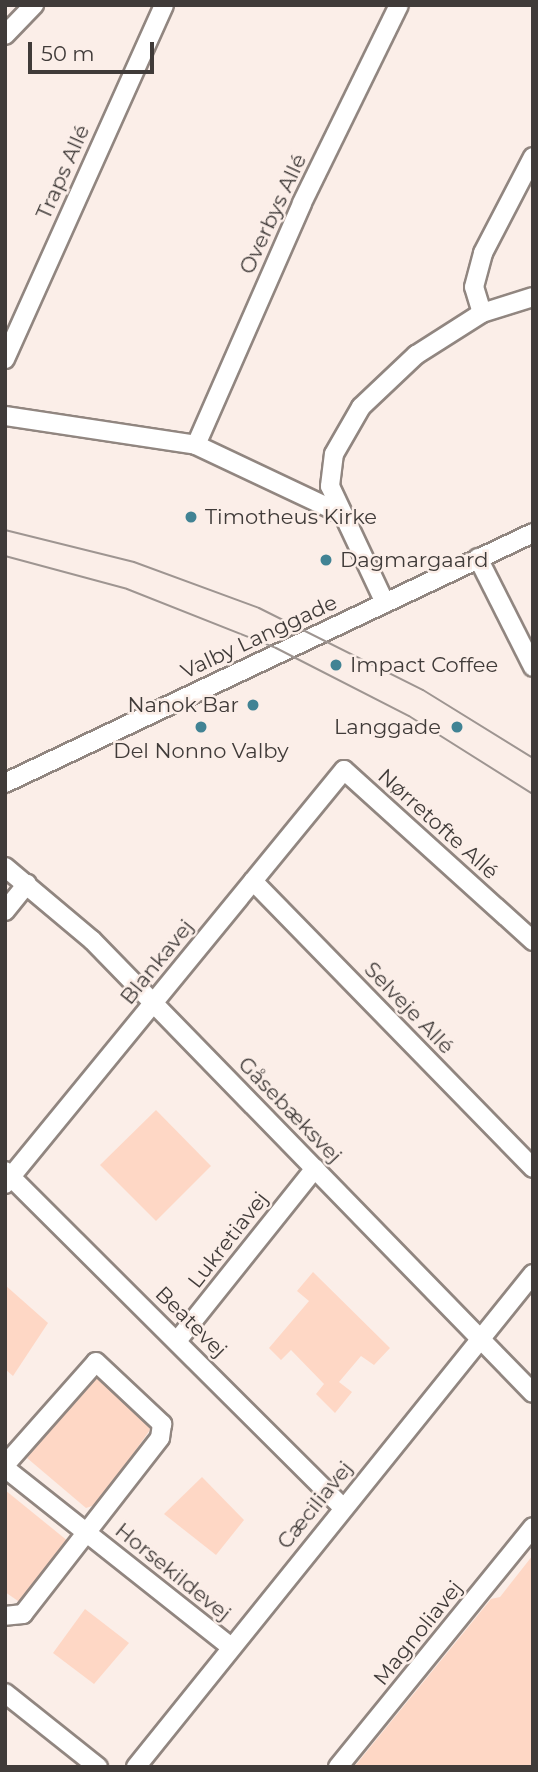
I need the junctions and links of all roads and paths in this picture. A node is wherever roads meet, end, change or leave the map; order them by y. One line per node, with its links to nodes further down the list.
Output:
1 (34, 5): 4 (street)
2 (164, 5): 8 (street, Traps Allé)
3 (399, 5): 10 (street, Overbys Allé)
4 (5, 34)
5 (533, 157): 7 (street)
6 (533, 297): 7 (street)
7 (482, 313): 11 (street)
8 (5, 359)
9 (5, 416): 10 (street)
10 (196, 445): 11 (street)
11 (340, 513): 14 (street)
12 (533, 533): 13 (street, Valby Langgade)
13 (478, 558): 14 (street, Valby Langgade); 15 (street)
14 (385, 603): 17 (street, Valby Langgade)
15 (533, 667)
16 (344, 770): 19 (street, Blankavej); 22 (street, Nørretofte Allé)
17 (5, 783)
18 (5, 867): 20 (street, Gåsebæksvej)
19 (253, 881): 23 (street, Blankavej); 25 (street, Selveje Allé)
20 (27, 884): 21 (street); 23 (street, Gåsebæksvej)
21 (5, 911)
22 (533, 941)
23 (153, 1002): 24 (street, Gåsebæksvej); 26 (street, Blankavej)
24 (315, 1168): 28 (street, Gåsebæksvej); 29 (street, Lukretiavej)
25 (533, 1168)
26 (7, 1177): 29 (street, Beatevej)
27 (533, 1274): 28 (street, Cæciliavej)
28 (477, 1337): 30 (street, Gåsebæksvej); 32 (street, Cæciliavej)
29 (177, 1341): 32 (street, Beatevej)
30 (533, 1393)
31 (5, 1466): 34 (street, Horsekildevej); 34 (street, Horsekildevej)
32 (342, 1507): 36 (street, Cæciliavej)
33 (533, 1527): 40 (street, Magnoliavej)
34 (87, 1532): 35 (street, Horsekildevej); 36 (street, Horsekildevej)
35 (5, 1616)
36 (231, 1647): 39 (street, Cæciliavej)
37 (5, 1693): 38 (street)
38 (98, 1767)
39 (136, 1767)
40 (338, 1767)

